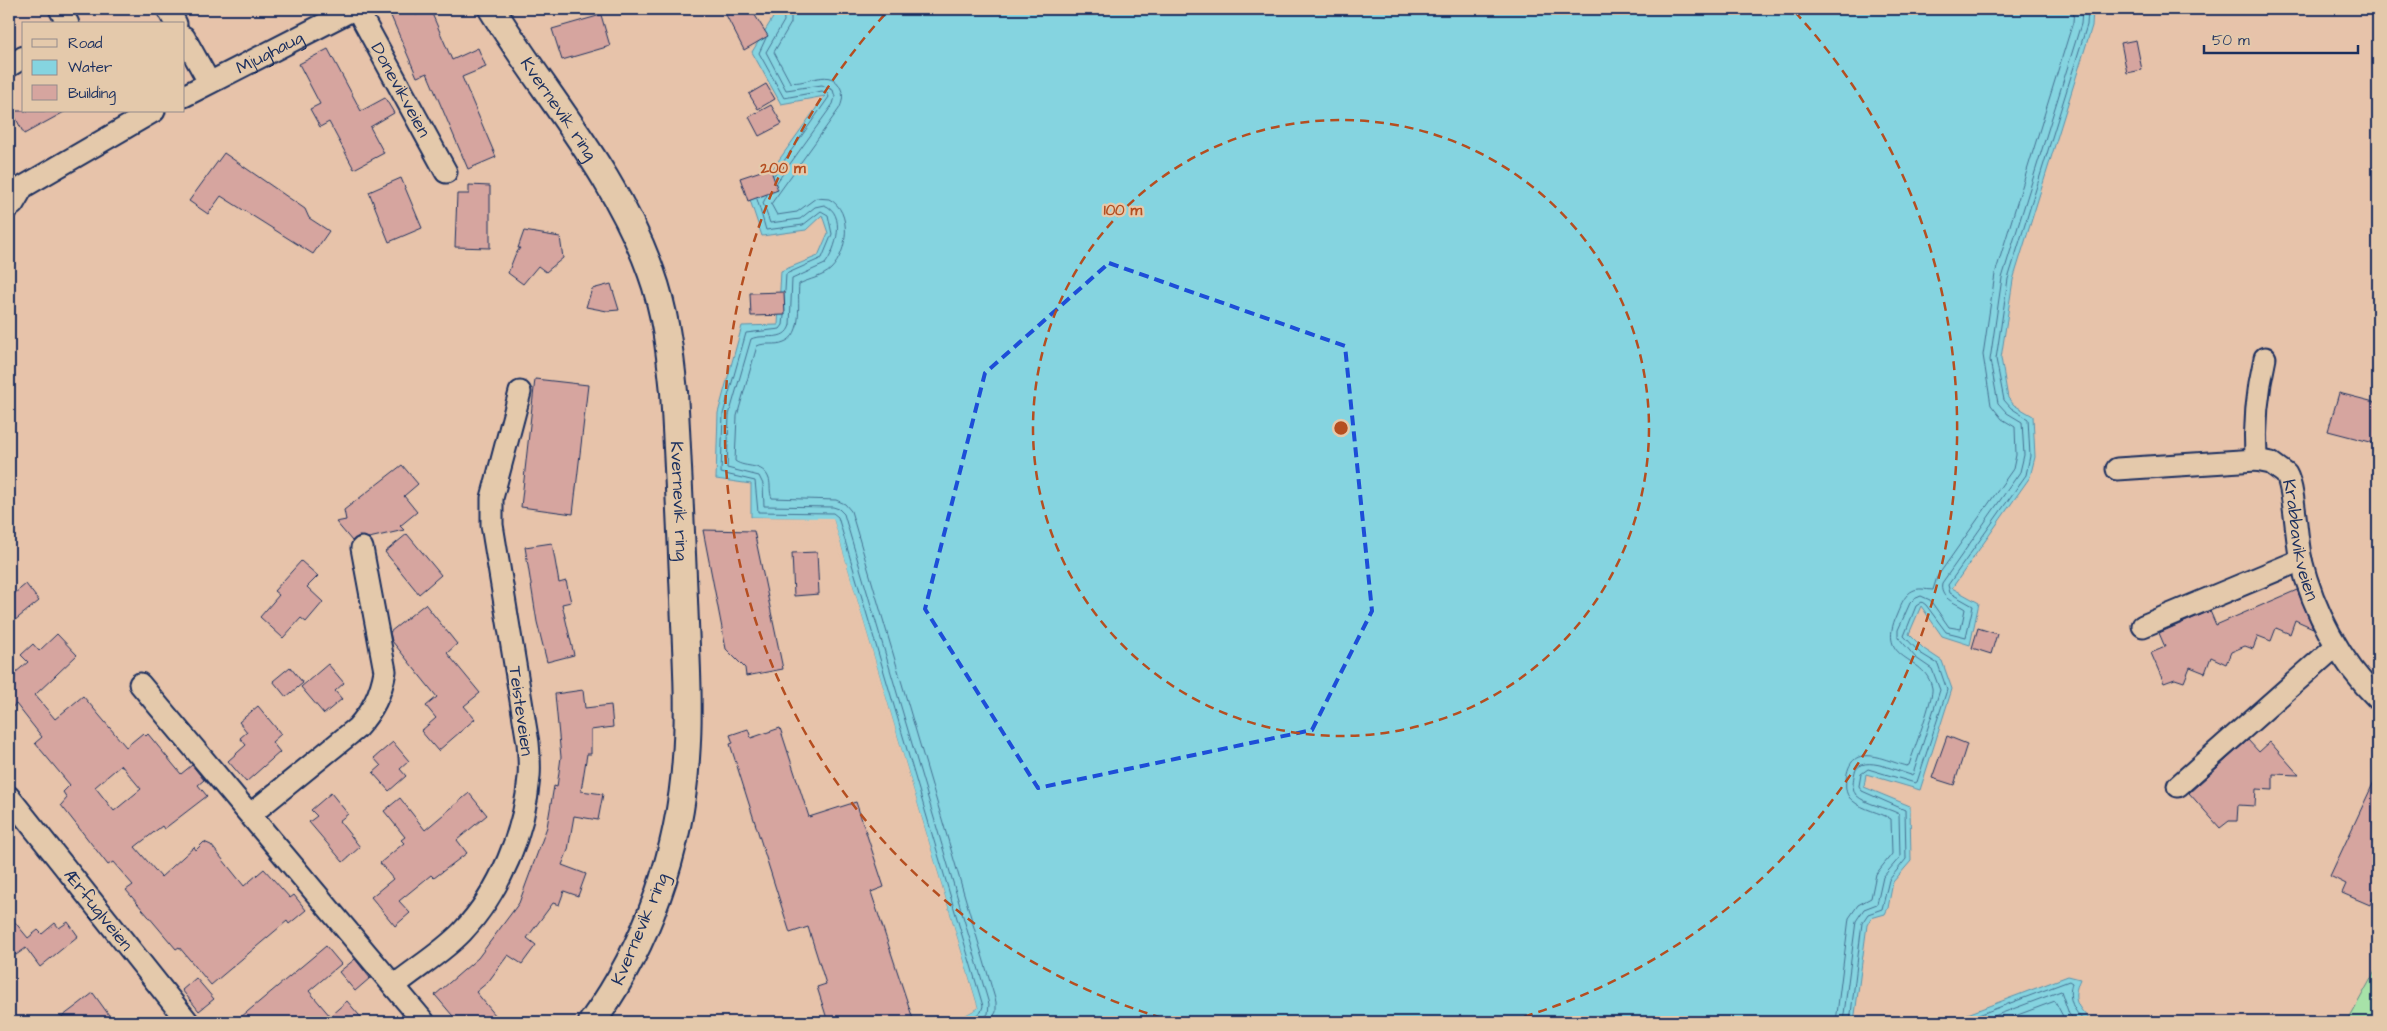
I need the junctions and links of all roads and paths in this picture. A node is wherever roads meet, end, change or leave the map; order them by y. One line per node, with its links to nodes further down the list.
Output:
1 (60, 9): 5 (street)
2 (168, 9): 6 (street)
3 (356, 9): 10 (street, Mjughaug); 13 (street, Donevikveien)
4 (492, 9): 32 (main road, Kvernevik ring)
5 (67, 22)
6 (175, 22)
7 (185, 40): 10 (street)
8 (22, 58): 9 (street)
9 (9, 66)
10 (209, 82): 11 (street, Mjughaug)
11 (185, 95)
12 (152, 112): 14 (street)
13 (446, 172)
14 (16, 181): 15 (street)
15 (9, 207)
16 (2265, 358): 18 (street)
17 (520, 392): 29 (street, Teisteveien)
18 (2256, 460): 19 (street, Krabbavikveien); 21 (street, Krabbavikveien)
19 (2117, 469)
20 (362, 548): 28 (street)
21 (2301, 560): 22 (street); 23 (street, Krabbavikveien)
22 (2144, 626)
23 (2336, 646): 25 (street, Krabbavikveien); 26 (street)
24 (140, 684): 28 (street)
25 (2377, 696)
26 (2178, 786)
27 (9, 798): 30 (street, Ærfuglveien)
28 (251, 814): 29 (street)
29 (394, 986): 31 (street)
30 (188, 1022)
31 (424, 1022)
32 (592, 1022)

